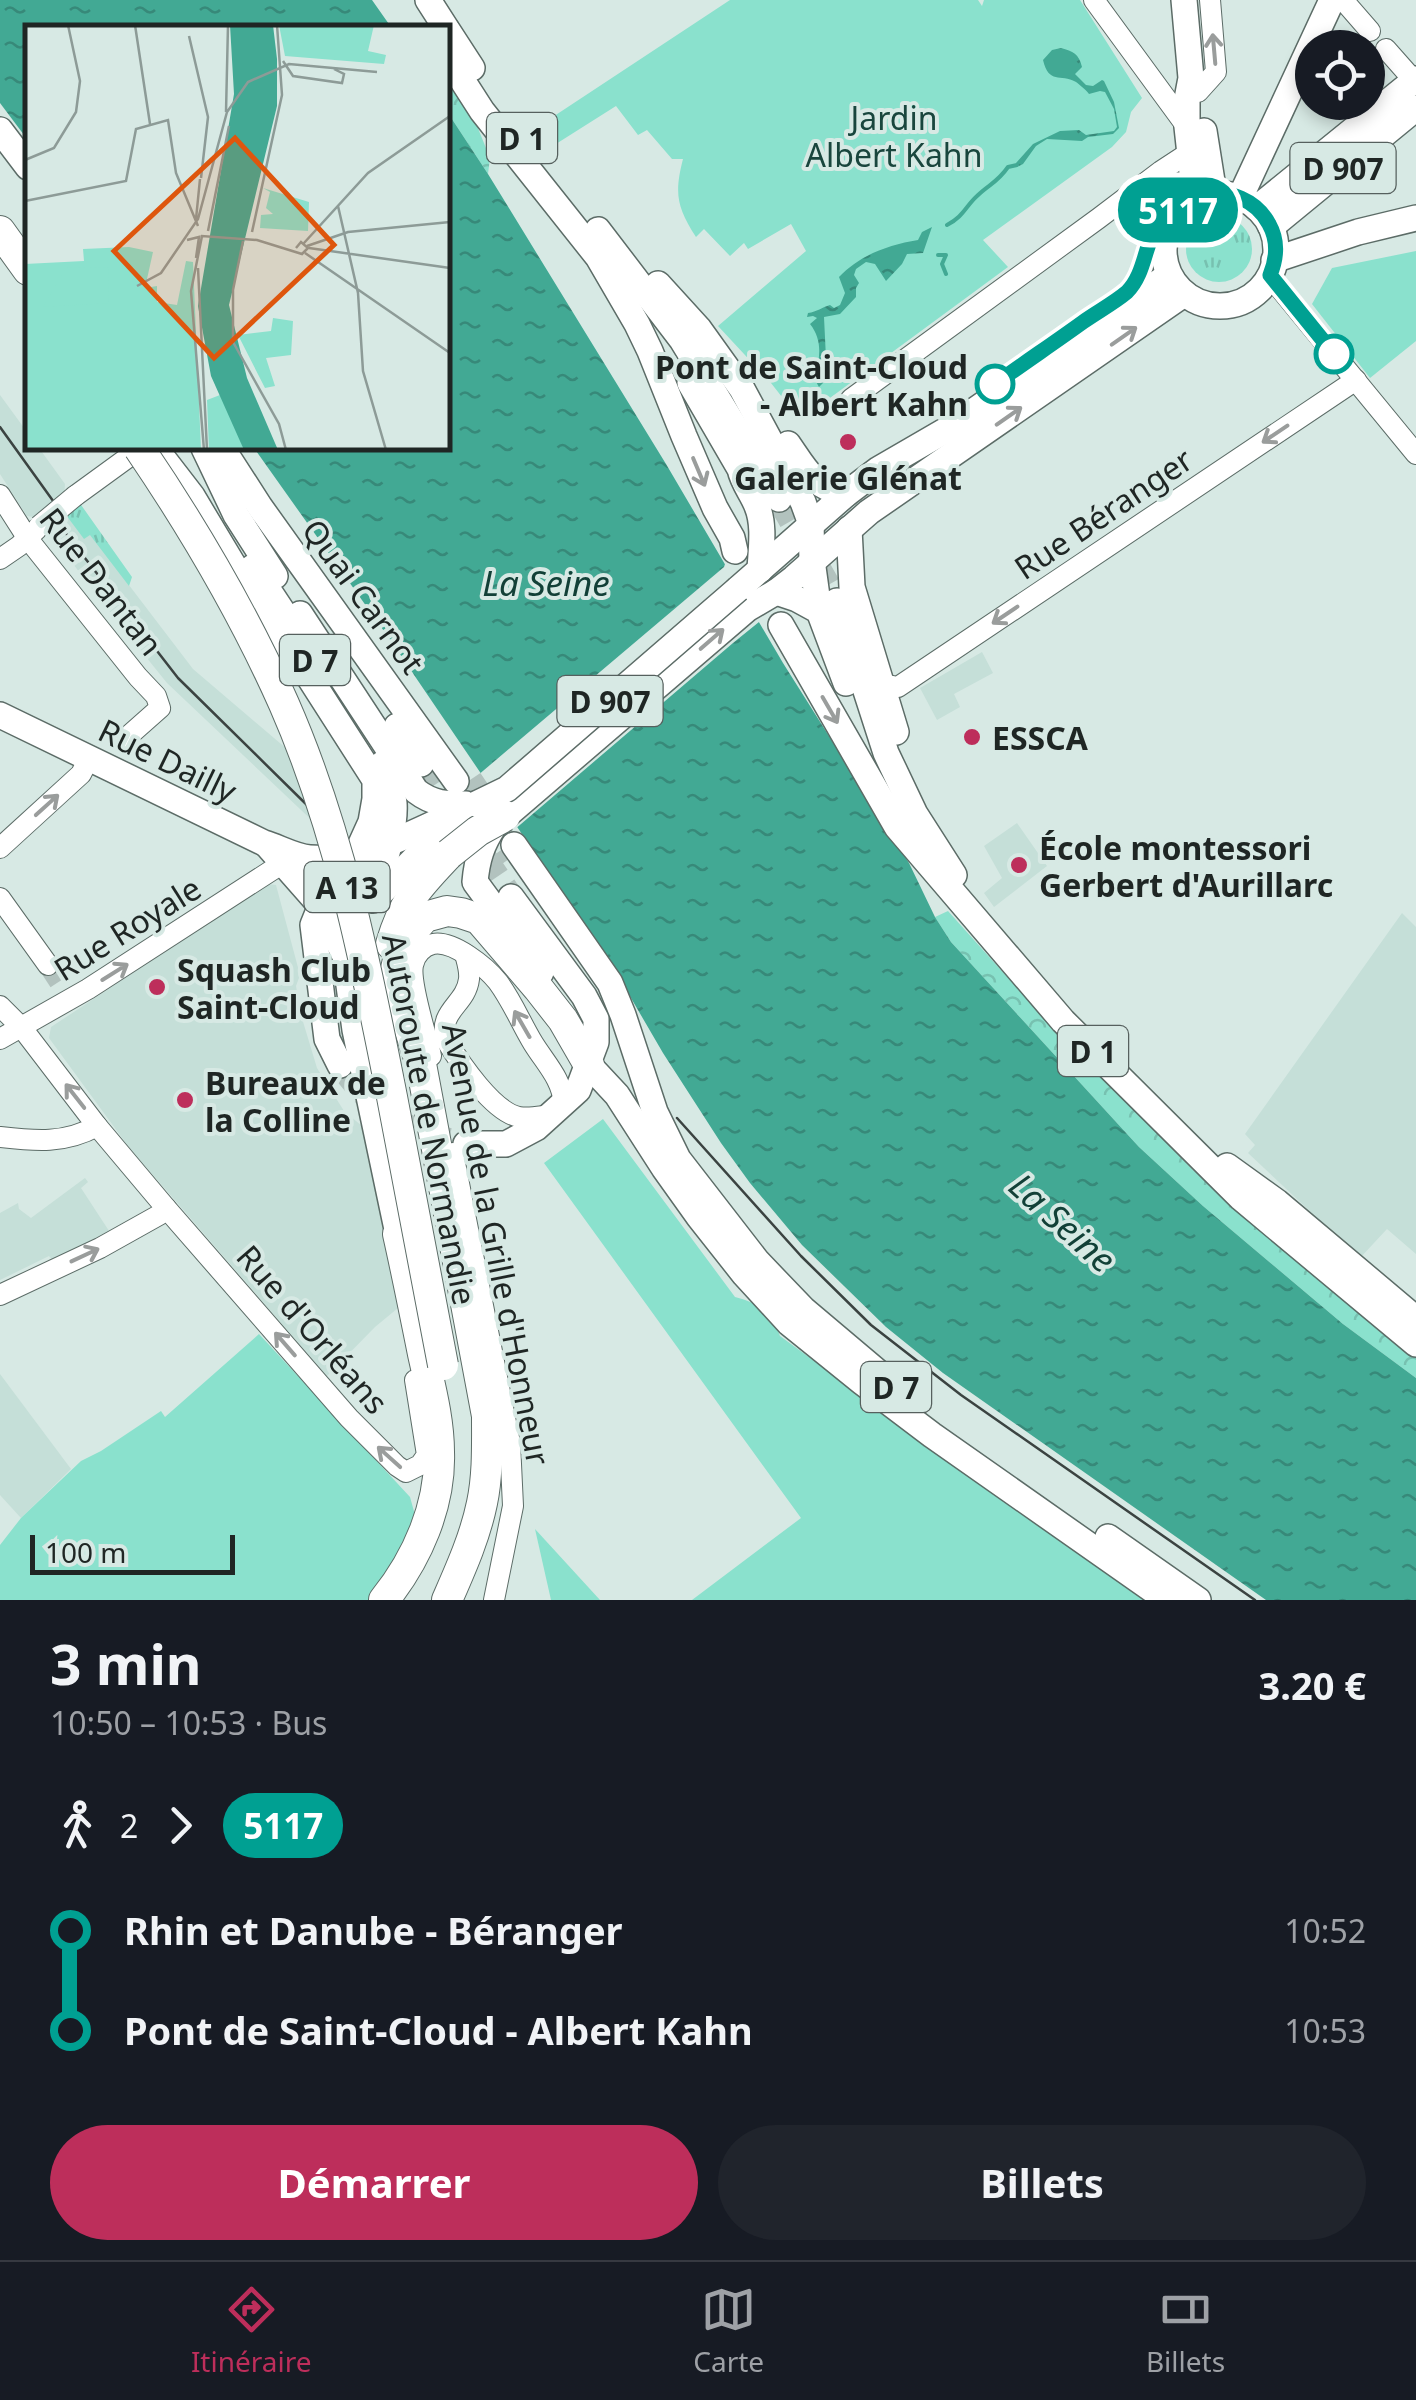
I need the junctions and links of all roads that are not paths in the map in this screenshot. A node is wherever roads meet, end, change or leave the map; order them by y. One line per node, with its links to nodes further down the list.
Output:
1 (411, 0): 7 (main road)
2 (428, 0): 8 (main road, D 1)
3 (1094, 0): 13 (street)
4 (1332, 0): 21 (main road)
5 (1343, 0): 9 (street)
6 (1187, 2): 15 (main road)
7 (426, 25)
8 (444, 25)
9 (1369, 30)
10 (450, 35): 26 (main road, D 1)
11 (1386, 49): 14 (street)
12 (450, 61): 26 (main road, D 1)
13 (1153, 79): 15 (street); 18 (street)
14 (1415, 81): 21 (main road, D 907)
15 (1195, 85): 18 (main road); 20 (main road)
16 (1416, 108): 21 (main road, D 907)
17 (0, 130): 19 (main road)
18 (1189, 140): 20 (main road); 34 (street)
19 (25, 163)
20 (1204, 197): 21 (main road); 31 (main road)
21 (1260, 216): 24 (main road); 28 (main road)
22 (1416, 218): 24 (main road)
23 (0, 232): 29 (highway)
24 (1358, 232): 28 (main road)
25 (0, 239): 30 (main road)
26 (602, 248): 35 (main road); 47 (main road); 51 (main road, D 1); 56 (main road, D 1, one-way to 56)
27 (0, 256): 32 (highway)
28 (1272, 268): 31 (main road); 33 (street)
29 (25, 269)
30 (25, 269)
31 (1176, 284): 36 (main road, D 907); 53 (main road, D 907, one-way to 31)
32 (25, 290)
33 (1356, 380): 46 (street); 63 (street, Rue Béranger, one-way to 63)
34 (850, 399)
35 (756, 414): 48 (main road); 55 (main road)
36 (948, 430): 48 (main road, D 907); 55 (main road)
37 (137, 450): 54 (street, bridge)
38 (141, 450): 100 (highway, Autoroute de Normandie / A 13, bridge)
39 (157, 450): 100 (highway, Autoroute de Normandie / A 13)
40 (158, 450): 50 (main road, D 7)
41 (188, 450): 52 (main road)
42 (205, 450): 52 (main road, Quai Carnot / D 7)
43 (205, 450): 67 (main road, Quai Carnot / D 7)
44 (223, 450): 68 (main road, Quai Carnot / D 7)
45 (239, 450): 68 (main road, Quai Carnot / D 7)
46 (1416, 454)
47 (740, 469): 55 (main road); 58 (main road)
48 (846, 494): 55 (main road, D 907)
49 (0, 495): 54 (street, Rue Dantan)
50 (192, 496): 71 (main road, D 7); 73 (main road, D 7)
51 (779, 499)
52 (236, 515): 68 (main road, Quai Carnot / D 7)
53 (848, 529): 55 (main road, D 907); 60 (main road)
54 (33, 533): 57 (street); 65 (street, Rue Dantan)
55 (811, 543): 58 (main road, D 907); 59 (main road, D 907); 60 (main road); 61 (main road)
56 (735, 551)
57 (0, 559)
58 (760, 570): 61 (main road)
59 (776, 592): 60 (main road); 61 (main road, D 907)
60 (834, 594): 63 (main road); 75 (main road)
61 (743, 599): 68 (main road, D 907, bridge); 69 (main road, D 907, one-way to 61)
62 (781, 625): 75 (main road, D 1, one-way to 75)
63 (882, 684): 75 (main road)
64 (0, 715): 66 (main road, Rue Dailly / D 907)
65 (125, 739)
66 (89, 758): 70 (main road, Rue Dailly / D 907); 72 (street, one-way to 66)
67 (421, 764)
68 (467, 788): 71 (main road, D 907); 78 (main road)
69 (505, 816): 87 (main road, D 907); 90 (highway, bridge)
70 (264, 842): 73 (main road, Rue Dailly / D 907); 74 (main road, D 907)
71 (388, 844): 73 (main road, D 907); 78 (main road, D 7)
72 (0, 848)
73 (356, 855): 79 (main road)
74 (282, 863): 79 (main road, D 907); 84 (street, Rue Royale, one-way to 74)
75 (942, 869): 96 (main road, D 1)
76 (512, 897): 87 (main road)
77 (0, 898): 82 (street)
78 (373, 900): 81 (main road)
79 (320, 904): 81 (main road); 86 (main road)
80 (465, 954): 88 (street, Avenue de la Grille d'Honneur, one-way to 80); 88 (street, Avenue de la Grille d'Honneur); 105 (street, Avenue de la Grille d'Honneur)
81 (345, 956): 95 (main road)
82 (48, 966)
83 (0, 1006): 84 (street, Rue d'Orléans)
84 (22, 1028): 85 (street, Rue Royale); 89 (street, Rue d'Orléans, one-way to 84)
85 (0, 1039)
86 (340, 1065)
87 (589, 1065): 88 (main road); 90 (highway); 93 (main road, D 7)
88 (558, 1110): 92 (main road)
89 (97, 1126): 91 (street); 94 (street, Rue d'Orléans)
90 (433, 1135): 104 (highway)
91 (0, 1137)
92 (466, 1144)
93 (664, 1168): 106 (main road, D 7); 107 (main road, D 7)
94 (166, 1208): 95 (street, Rue d'Orléans, one-way to 94); 97 (street, one-way to 94)
95 (398, 1234): 101 (highway)
96 (1373, 1292): 98 (main road, D 1); 99 (main road, D 1)
97 (0, 1295)
98 (1416, 1319)
99 (1416, 1344)
100 (450, 1363): 102 (highway, Autoroute de Normandie / A 13); 103 (highway, Autoroute de Normandie / A 13)
101 (384, 1600)
102 (400, 1600)
103 (432, 1600)
104 (447, 1600)
105 (494, 1600)
106 (1167, 1600)
107 (1198, 1600)

